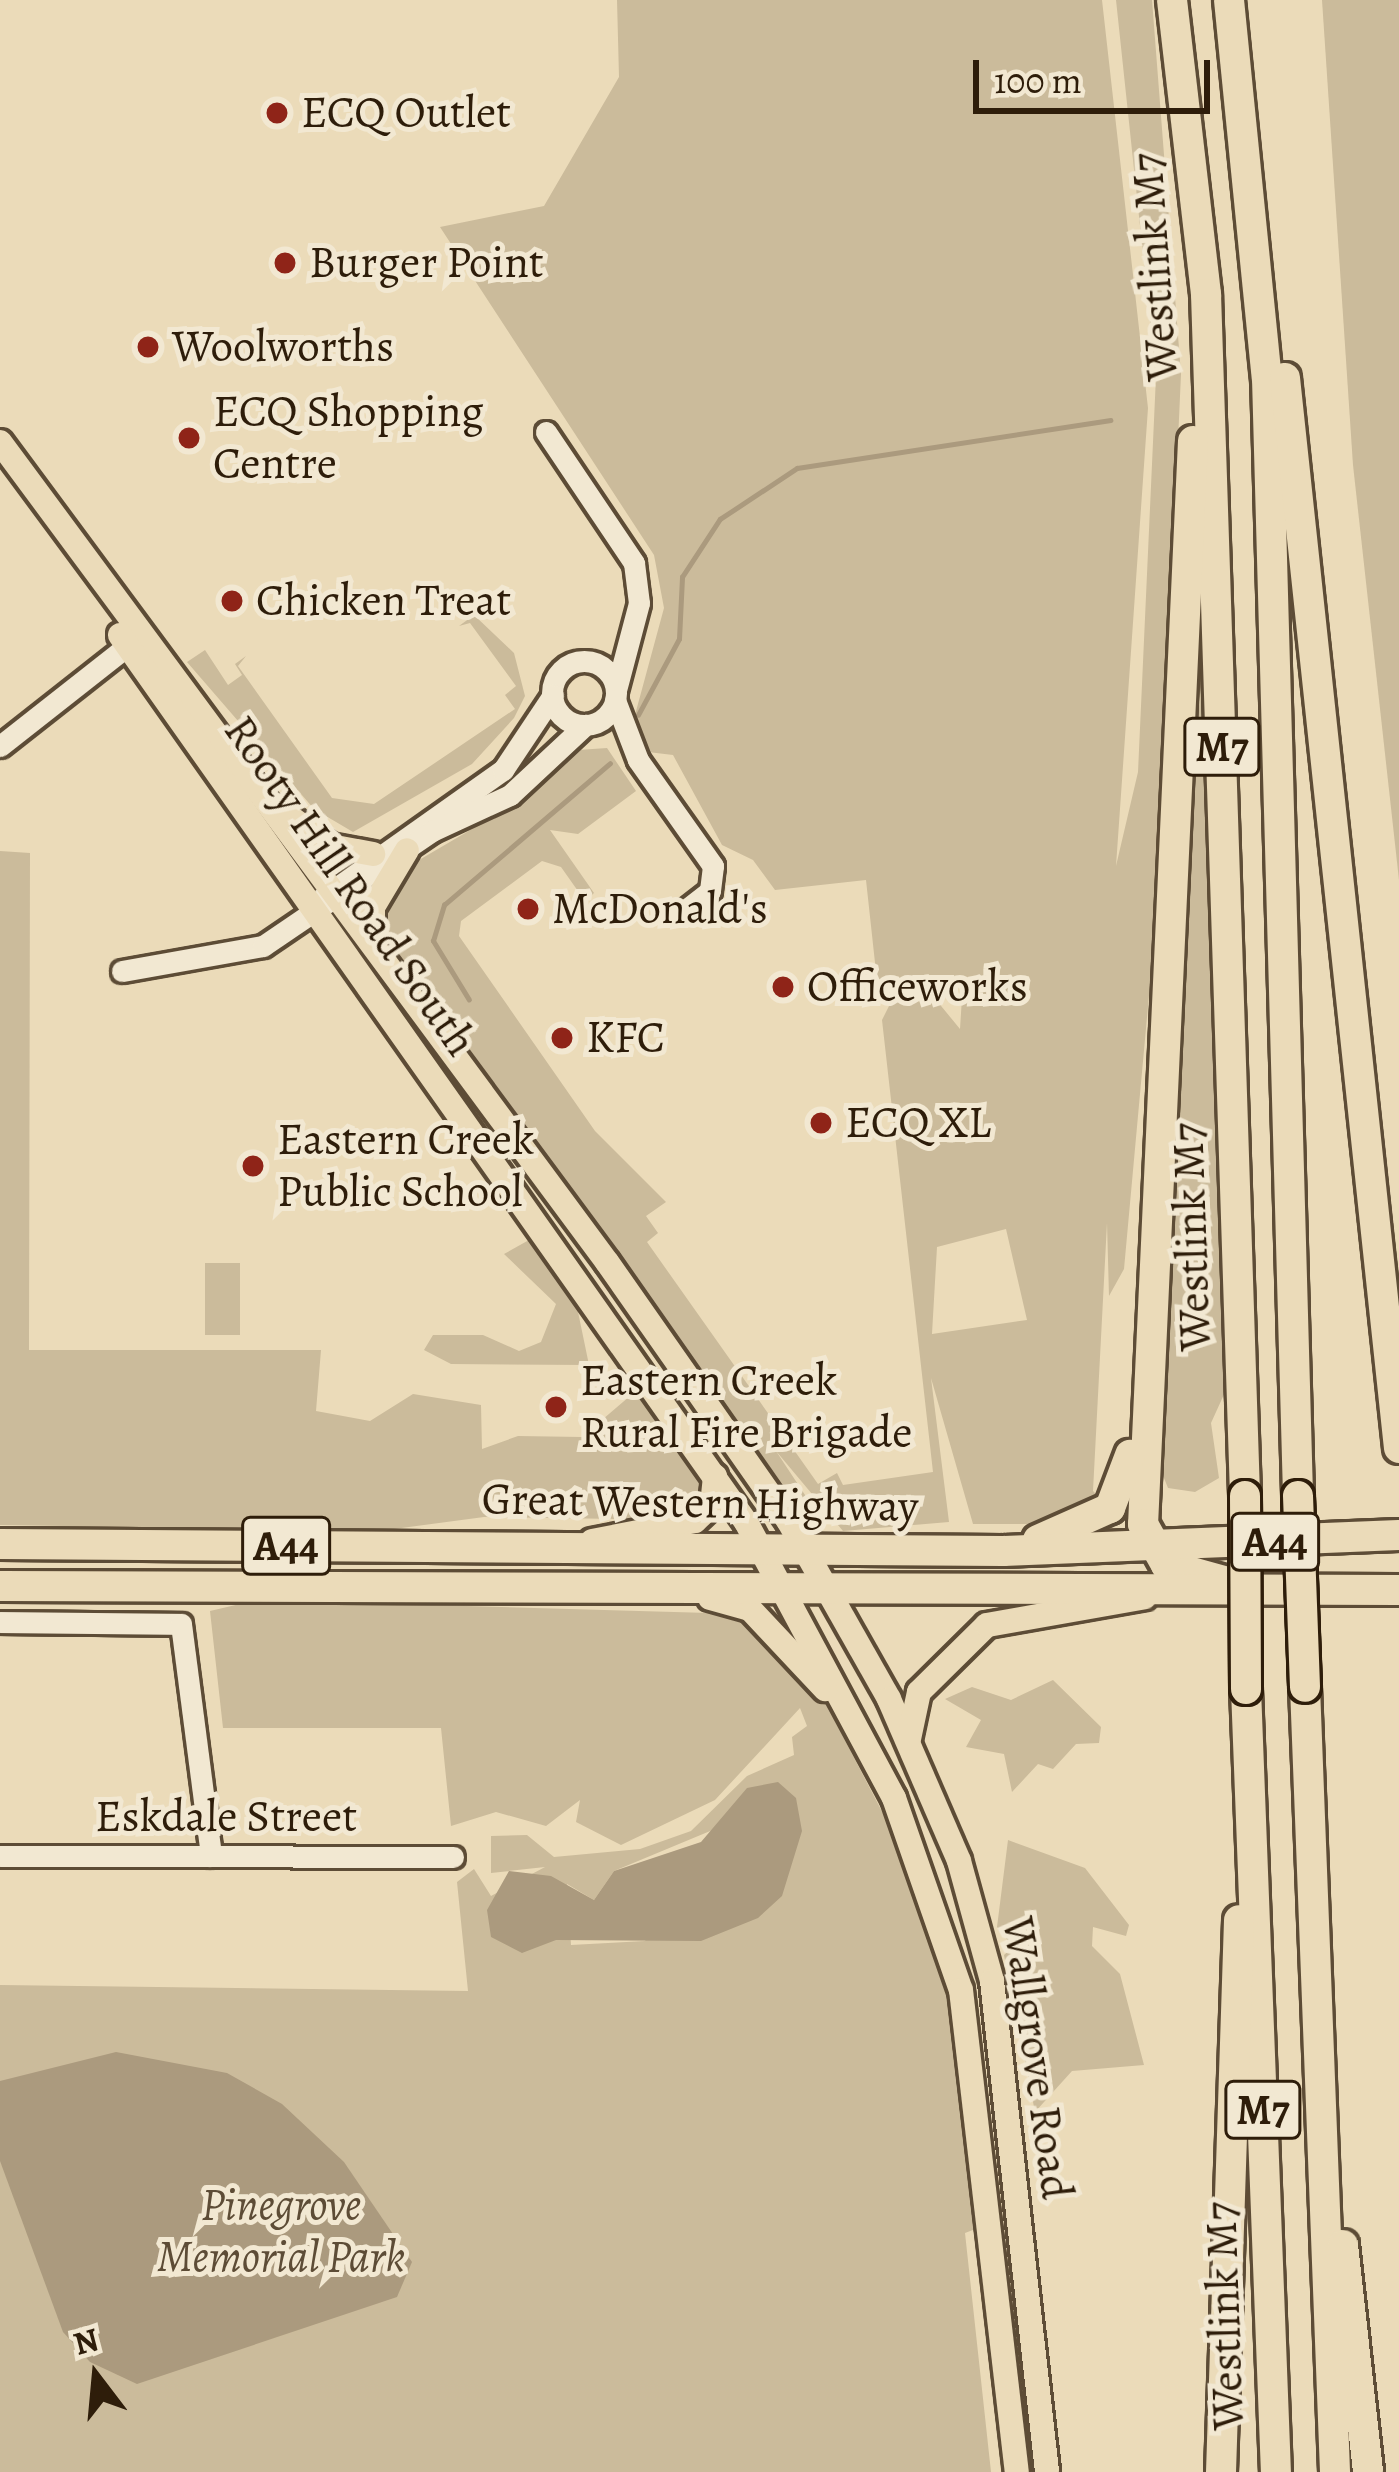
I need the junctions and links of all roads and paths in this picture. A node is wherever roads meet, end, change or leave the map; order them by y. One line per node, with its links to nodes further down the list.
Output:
1 (1172, 0): 4 (highway, Westlink M7 / M7)
2 (1229, 0): 3 (highway, M7)
3 (1255, 201): 24 (highway); 52 (highway, M7, bridge)
4 (1206, 294): 26 (highway, M7); 48 (highway, Westlink M7 / M7, bridge)
5 (546, 432): 9 (street)
6 (0, 442): 8 (main road, Rooty Hill Road South)
7 (0, 467): 8 (main road, Rooty Hill Road South)
8 (133, 641): 14 (street); 16 (main road, Rooty Hill Road South); 20 (main road, Rooty Hill Road South)
9 (624, 643): 10 (street); 12 (street)
10 (587, 661): 11 (street); 12 (street)
11 (553, 695): 13 (street); 18 (street)
12 (616, 695): 13 (street); 15 (street)
13 (590, 724): 15 (street); 17 (street)
14 (0, 746)
15 (638, 760): 21 (street)
16 (274, 806): 18 (main road); 19 (main road, Rooty Hill Road South)
17 (407, 850): 19 (street); 22 (main road)
18 (373, 854): 19 (street)
19 (335, 891): 20 (street); 22 (main road, Rooty Hill Road South)
20 (316, 909): 23 (street); 28 (main road, Rooty Hill Road South)
21 (686, 910)
22 (373, 942): 34 (main road, Rooty Hill Road South)
23 (122, 970)
24 (1372, 1206): 25 (highway); 27 (highway)
25 (1399, 1342)
26 (1143, 1374): 32 (highway, M7); 35 (highway, M7)
27 (1399, 1448)
28 (715, 1476): 31 (main road); 33 (main road, Rooty Hill Road South)
29 (1399, 1535): 32 (highway, Great Western Highway / A44)
30 (0, 1544): 31 (highway, Great Western Highway / A44)
31 (573, 1546): 33 (highway, Great Western Highway / A44)
32 (1150, 1548): 35 (highway, Great Western Highway / A44); 40 (highway)
33 (761, 1550): 34 (highway, Great Western Highway / A44); 43 (main road, Rooty Hill Road South)
34 (805, 1550): 35 (highway, Great Western Highway / A44); 44 (main road, Wallgrove Road)
35 (1004, 1551)
36 (1399, 1566): 41 (highway)
37 (0, 1586): 39 (highway, Great Western Highway / A44)
38 (1399, 1590): 41 (highway, Great Western Highway / A44)
39 (666, 1592): 43 (highway, Great Western Highway / A44); 46 (main road)
40 (1277, 1592): 41 (highway, Great Western Highway / A44); 42 (highway, Great Western Highway / A44)
41 (1358, 1592)
42 (1154, 1595): 44 (highway, Great Western Highway / A44); 47 (main road)
43 (787, 1596): 44 (highway, Great Western Highway / A44); 46 (main road, Wallgrove Road)
44 (831, 1596): 47 (main road, Wallgrove Road)
45 (0, 1622): 50 (street)
46 (857, 1728): 53 (main road, Wallgrove Road)
47 (909, 1743): 54 (main road, Wallgrove Road)
48 (1251, 1748): 55 (highway); 56 (highway, Westlink M7 / M7)
49 (0, 1856): 50 (street, Eskdale Street)
50 (212, 1856): 51 (street, Eskdale Street)
51 (452, 1857)
52 (1314, 2059): 57 (highway, M7); 58 (highway)
53 (1017, 2472)
54 (1047, 2472)
55 (1221, 2472)
56 (1276, 2472)
57 (1335, 2472)
58 (1368, 2472)

